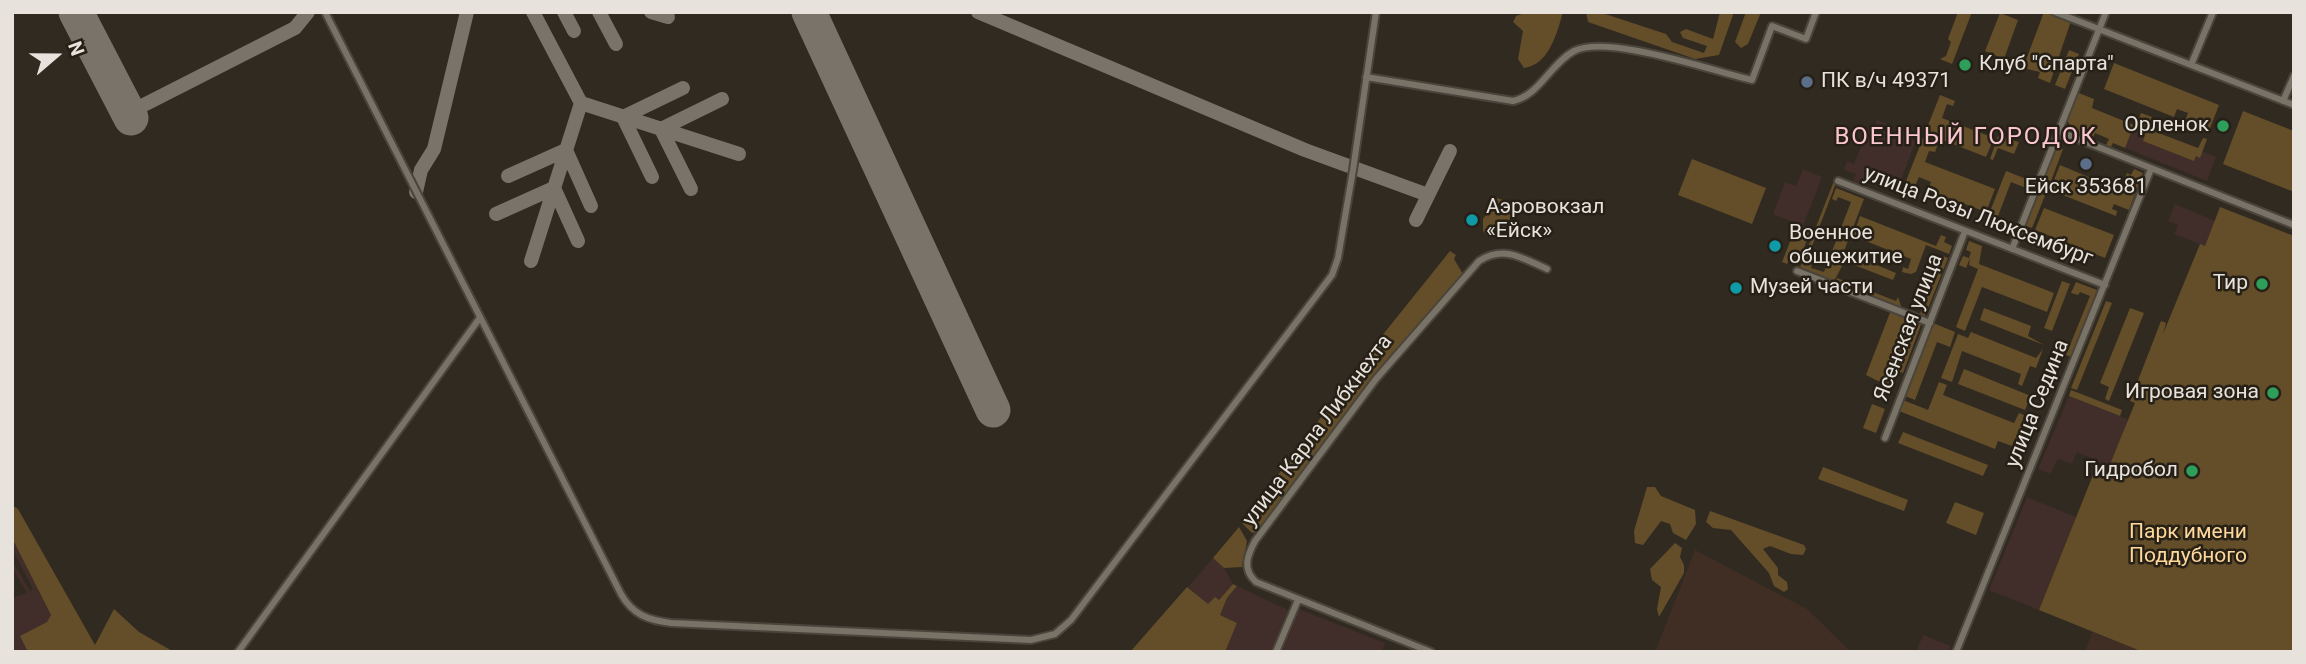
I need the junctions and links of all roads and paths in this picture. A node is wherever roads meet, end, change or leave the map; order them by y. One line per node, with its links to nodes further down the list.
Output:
1 (325, 12): 22 (street)
2 (1376, 12): 10 (street)
3 (1816, 12): 10 (street)
4 (2055, 12): 7 (street)
5 (2106, 12): 7 (street)
6 (2213, 12): 8 (street)
7 (2099, 29): 8 (street); 13 (street)
8 (2191, 65): 11 (street)
9 (2294, 76): 11 (street)
10 (1366, 77): 22 (street)
11 (2283, 101): 12 (street)
12 (2294, 105)
13 (2058, 131): 14 (street); 18 (street)
14 (2151, 169): 16 (street); 21 (street, улица Седина)
15 (1838, 181): 17 (street, улица Розы Люксембург)
16 (2294, 225)
17 (1965, 231): 18 (street, улица Розы Люксембург); 23 (street, Ясенская улица)
18 (2012, 249): 21 (street, улица Розы Люксембург)
19 (1546, 269): 25 (street, улица Карла Либкнехта)
20 (1797, 271): 23 (street)
21 (2105, 285): 29 (street, улица Седина)
22 (479, 319): 26 (street)
23 (1930, 323): 24 (street, Ясенская улица)
24 (1885, 438)
25 (1298, 600): 27 (street); 28 (street, улица Карла Либкнехта)
26 (238, 652)
27 (1276, 652)
28 (1431, 652)
29 (1956, 652)

